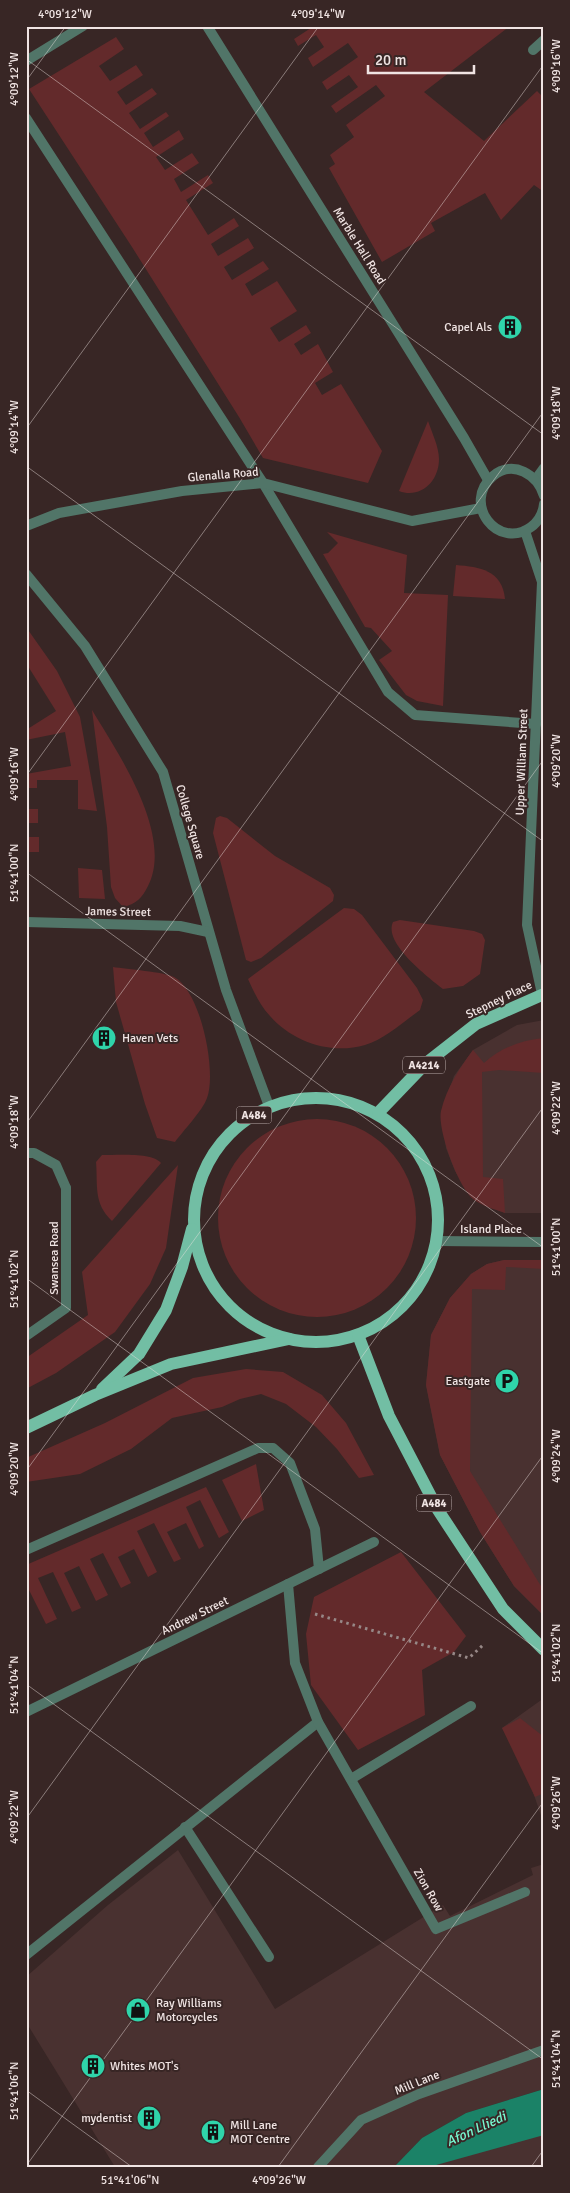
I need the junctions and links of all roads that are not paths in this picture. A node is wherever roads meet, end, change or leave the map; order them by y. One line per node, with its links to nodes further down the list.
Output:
1 (83, 26): 5 (street)
2 (207, 26): 9 (street, Marble Hall Road)
3 (544, 40): 4 (street)
4 (533, 50)
5 (26, 61)
6 (26, 118): 10 (street)
7 (544, 468): 8 (street)
8 (536, 479): 9 (street); 11 (street)
9 (488, 480): 13 (street)
10 (263, 483): 13 (street, Glenalla Road); 14 (street, Glenalla Road); 18 (street)
11 (544, 496)
12 (544, 504): 15 (street)
13 (481, 508): 15 (street)
14 (26, 526)
15 (525, 531): 17 (street, Upper William Street)
16 (26, 574): 20 (street, College Square)
17 (543, 582): 18 (street, Upper William Street)
18 (536, 724): 21 (street, Upper William Street)
19 (26, 922): 20 (street, James Street)
20 (208, 932): 22 (street, College Square)
21 (543, 994): 23 (main road, Stepney Place / A4214)
22 (269, 1106): 23 (main road, A484); 25 (main road, A484)
23 (378, 1113): 26 (main road, A484)
24 (26, 1153): 29 (street, Swansea Road)
25 (194, 1222): 30 (main road, A484); 31 (main road, A484)
26 (438, 1242): 27 (street, Island Place); 28 (main road, A484)
27 (544, 1242)
28 (358, 1335): 30 (main road, A484); 37 (main road, A484)
29 (26, 1336)
30 (289, 1339): 31 (main road, A484)
31 (95, 1395): 32 (main road, A484)
32 (26, 1428)
33 (374, 1542): 35 (street, Andrew Street)
34 (26, 1550): 35 (street)
35 (319, 1569): 36 (street, Andrew Street)
36 (288, 1584): 39 (street, Andrew Street); 40 (street, Zion Row)
37 (544, 1650)
38 (471, 1706): 41 (street)
39 (26, 1712)
40 (318, 1722): 41 (street, Zion Row); 42 (street)
41 (351, 1779): 43 (street, Zion Row)
42 (185, 1827): 44 (street); 45 (street)
43 (525, 1892)
44 (26, 1955)
45 (269, 1957)
46 (544, 2050): 47 (street, Mill Lane)
47 (318, 2167)

